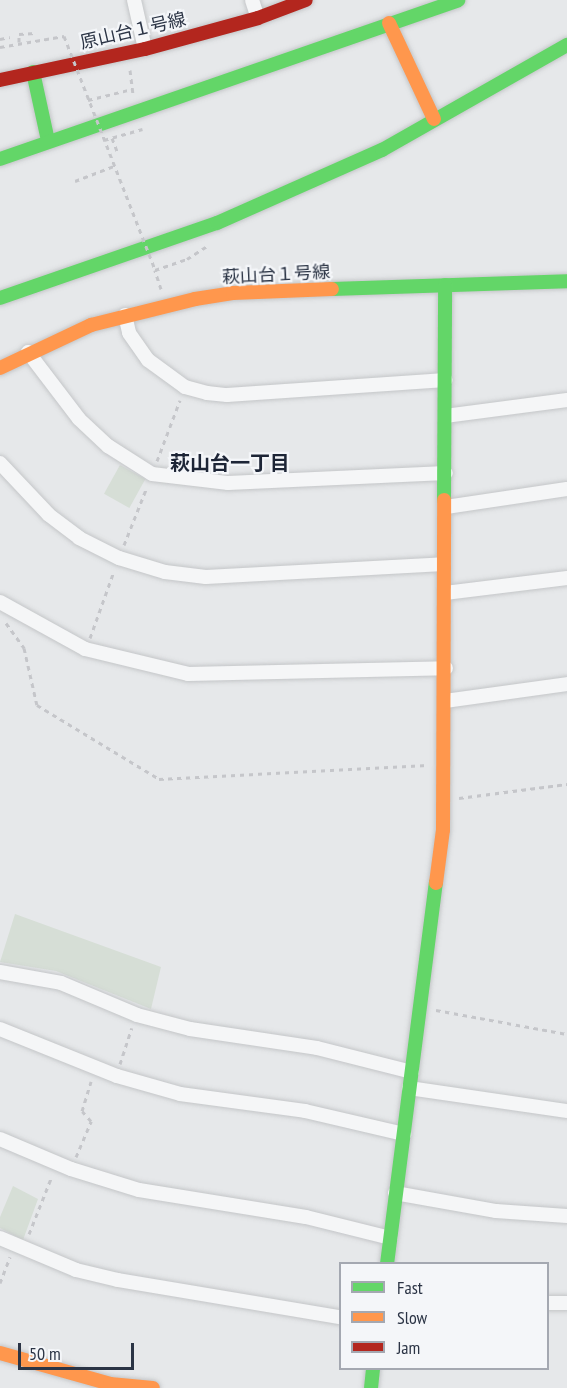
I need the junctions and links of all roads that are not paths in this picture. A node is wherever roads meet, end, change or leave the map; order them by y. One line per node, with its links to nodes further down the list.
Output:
1 (134, 0): 8 (street)
2 (252, 0): 5 (street)
3 (306, 0): 5 (street, 原山台１号線)
4 (458, 0): 6 (street)
5 (258, 18): 8 (street, 原山台１号線)
6 (389, 23): 11 (street); 12 (street)
7 (567, 45): 11 (street)
8 (145, 50): 9 (street, 原山台１号線)
9 (33, 72): 10 (street, 原山台１号線); 12 (street)
10 (0, 80)
11 (434, 119): 16 (street)
12 (48, 141): 13 (street)
13 (0, 159)
14 (567, 281): 15 (street, 萩山台１号線)
15 (445, 285): 17 (street, 萩山台１号線); 20 (street)
16 (0, 298)
17 (125, 315): 18 (street, 萩山台１号線); 20 (street)
18 (28, 352): 19 (street, 萩山台１号線); 24 (street)
19 (0, 368)
20 (446, 380): 22 (street)
21 (567, 400): 22 (street)
22 (445, 416): 24 (street)
23 (0, 463): 27 (street)
24 (446, 473): 26 (street)
25 (567, 489): 26 (street)
26 (446, 507): 27 (street)
27 (444, 564): 29 (street)
28 (567, 578): 29 (street)
29 (445, 593): 31 (street)
30 (0, 602): 31 (street)
31 (446, 668): 33 (street)
32 (567, 684): 33 (street)
33 (445, 701): 36 (street)
34 (0, 972): 36 (street)
35 (0, 1029): 39 (street)
36 (412, 1072): 37 (street)
37 (409, 1088): 38 (street); 39 (street)
38 (567, 1111)
39 (404, 1134): 41 (street)
40 (0, 1139): 44 (street)
41 (395, 1193): 42 (street); 44 (street)
42 (567, 1216)
43 (0, 1238): 48 (street)
44 (390, 1238): 45 (street)
45 (387, 1262)
46 (549, 1303): 47 (street)
47 (567, 1304)
48 (339, 1317)
49 (0, 1353): 51 (street)
50 (373, 1370): 52 (street)
51 (153, 1388)
52 (371, 1388)

